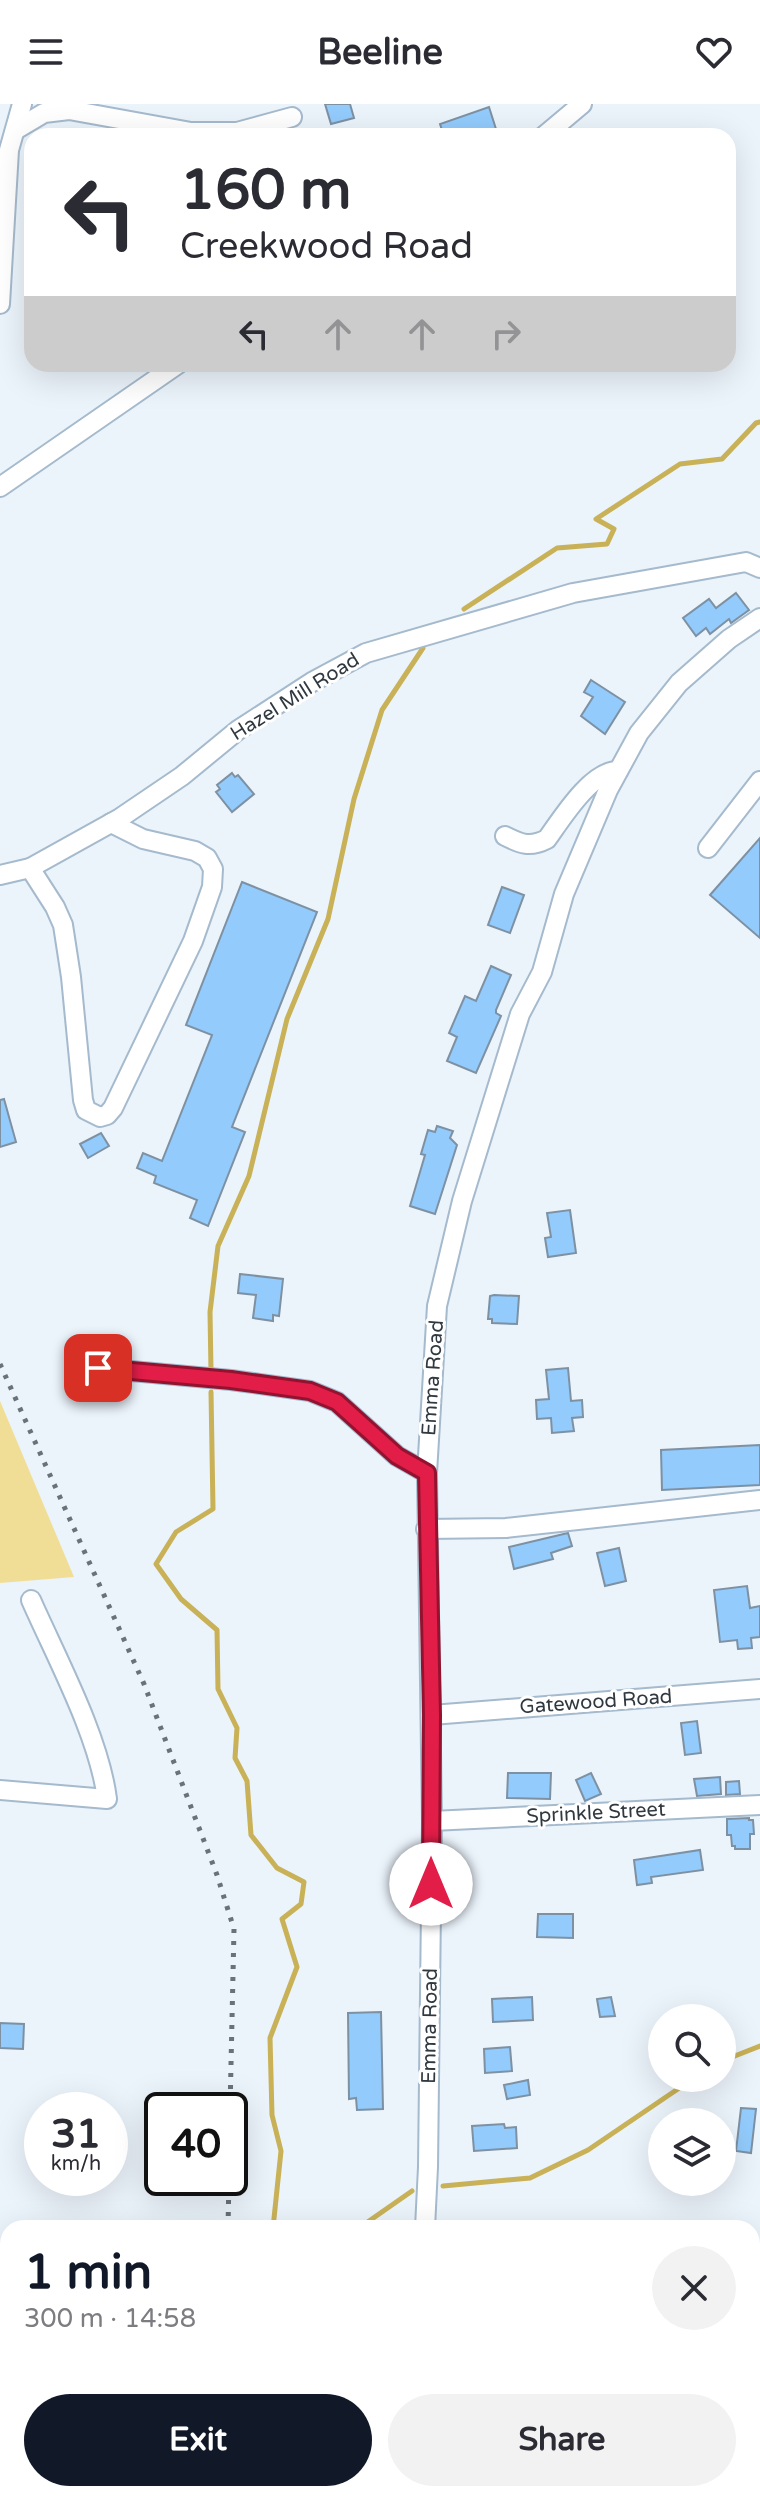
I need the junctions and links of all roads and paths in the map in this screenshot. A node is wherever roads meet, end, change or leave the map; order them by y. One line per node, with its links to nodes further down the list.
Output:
1 (22, 104): 7 (street)
2 (582, 104): 6 (street)
3 (292, 117): 5 (street)
4 (169, 128): 7 (street)
5 (252, 128)
6 (554, 128)
7 (17, 129): 8 (street)
8 (5, 149): 9 (street)
9 (0, 304)
10 (166, 372): 11 (street)
11 (0, 487)
12 (760, 568): 16 (street, Hazel Mill Road)
13 (760, 618): 14 (street, Emma Road)
14 (618, 771): 17 (street); 22 (street, Emma Road)
15 (760, 781): 18 (street)
16 (111, 823): 19 (street, Hazel Mill Road); 19 (street)
17 (505, 836)
18 (708, 848)
19 (30, 868): 20 (street, Hazel Mill Road)
20 (0, 875)
21 (98, 1368): 22 (street)
22 (427, 1473): 24 (street, Emma Road)
23 (760, 1500): 24 (street)
24 (426, 1529): 27 (street, Emma Road)
25 (31, 1600): 28 (street)
26 (760, 1689): 27 (street, Gatewood Road)
27 (432, 1715): 30 (street, Emma Road)
28 (0, 1790)
29 (760, 1805): 30 (street, Sprinkle Street)
30 (432, 1821): 31 (street, Emma Road)
31 (425, 2220)

